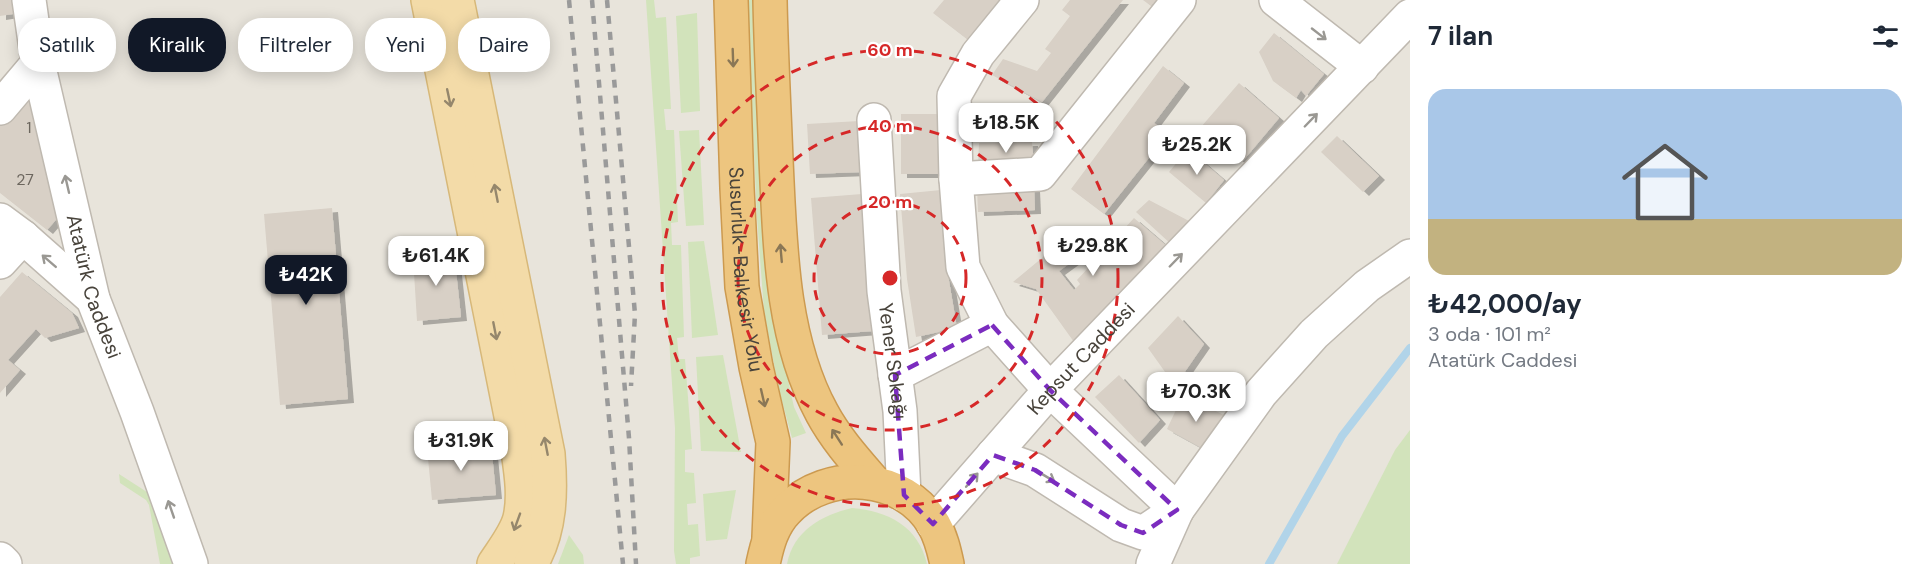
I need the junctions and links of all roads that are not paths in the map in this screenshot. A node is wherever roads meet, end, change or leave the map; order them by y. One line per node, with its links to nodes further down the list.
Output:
1 (29, 0): 10 (street, Atatürk Caddesi)
2 (428, 0): 33 (main road, one-way to 33)
3 (457, 0): 34 (main road, one-way to 3)
4 (731, 0): 29 (highway, Susurluk-Balıkesir Yolu, one-way to 29)
5 (1022, 0): 16 (street)
6 (1179, 0): 16 (street)
7 (1276, 0): 11 (street, one-way to 11)
8 (770, 1): 25 (highway, Susurluk-Balıkesir Yolu, one-way to 8)
9 (1410, 16): 11 (street, Kepsut Caddesi)
10 (32, 18)
11 (1362, 68): 23 (street, Kepsut Caddesi, one-way to 11)
12 (30, 72): 14 (street)
13 (40, 72): 20 (street, Atatürk Caddesi, one-way to 13)
14 (0, 108)
15 (874, 120): 22 (street, Yener Sokağı)
16 (956, 179): 21 (street)
17 (11, 228): 19 (street); 20 (street, one-way to 17)
18 (1410, 256): 27 (street)
19 (0, 262)
20 (93, 299): 32 (street, Atatürk Caddesi, one-way to 20)
21 (992, 325): 22 (street); 23 (street)
22 (895, 375): 26 (street, Yener Sokağı)
23 (1050, 390): 24 (street, Kepsut Caddesi); 27 (street)
24 (993, 455): 27 (street, one-way to 27); 28 (street, Kepsut Caddesi, one-way to 24)
25 (874, 482): 26 (highway); 29 (highway)
26 (904, 495): 28 (highway)
27 (1177, 510): 36 (street)
28 (933, 524): 35 (highway)
29 (766, 550)
30 (0, 560): 31 (street)
31 (5, 564)
32 (191, 564)
33 (494, 564)
34 (531, 564)
35 (947, 564)
36 (1153, 564)

